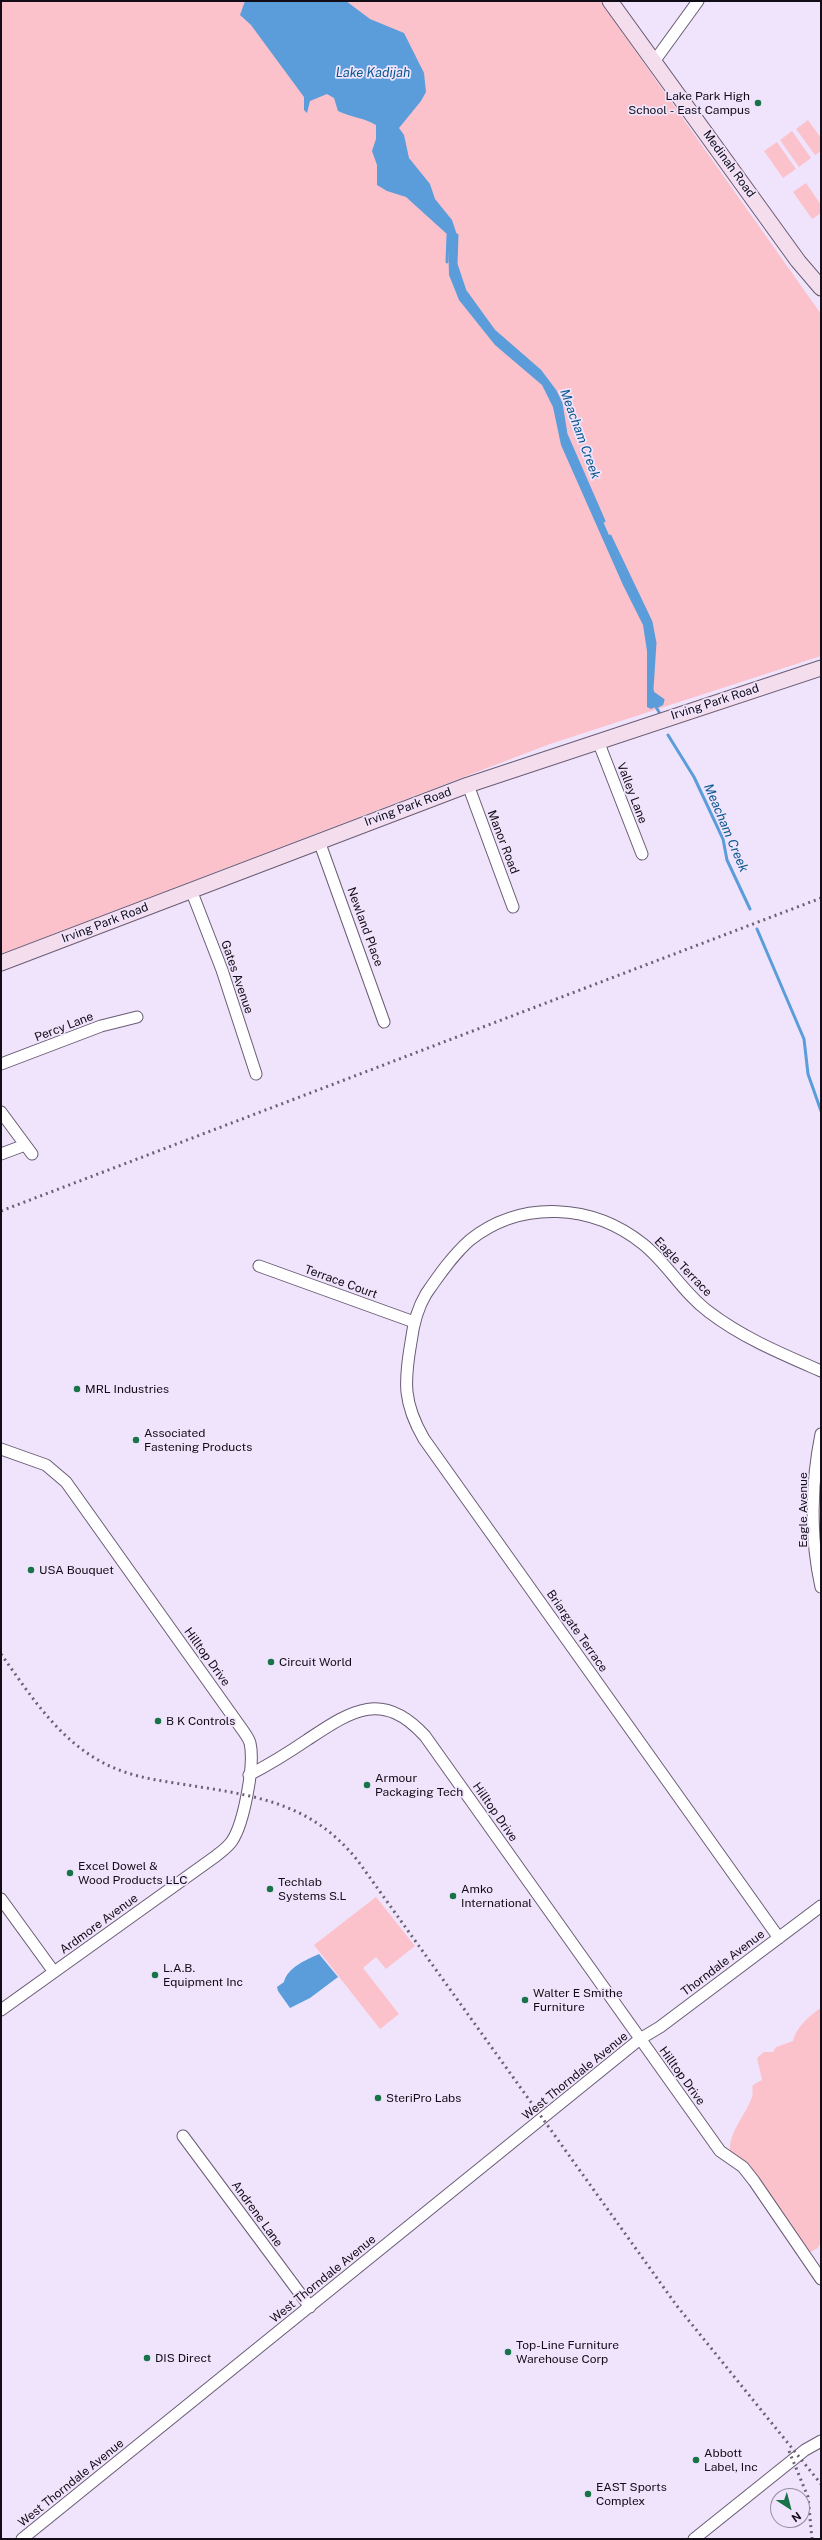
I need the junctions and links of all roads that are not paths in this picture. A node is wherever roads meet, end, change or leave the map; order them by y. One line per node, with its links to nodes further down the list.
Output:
1 (610, 1): 3 (main road, Medinah Road)
2 (698, 1): 3 (street)
3 (653, 63): 4 (main road, Medinah Road)
4 (821, 288)
5 (821, 668): 6 (main road, Irving Park Road)
6 (598, 741): 7 (main road, Irving Park Road); 9 (street, Valley Lane)
7 (468, 785): 8 (main road, Irving Park Road); 11 (street, Manor Road)
8 (319, 841): 10 (main road, Irving Park Road); 14 (street, Newland Place)
9 (642, 854)
10 (191, 890): 12 (main road, Irving Park Road); 16 (street, Gates Avenue)
11 (514, 907)
12 (1, 963)
13 (137, 1017): 15 (street, Percy Lane)
14 (384, 1022)
15 (1, 1064)
16 (256, 1074)
17 (1, 1112): 18 (street)
18 (1, 1154)
19 (259, 1266): 20 (street, Terrace Court)
20 (414, 1322): 21 (street, Eagle Terrace); 28 (street, Briargate Terrace)
21 (821, 1371)
22 (821, 1434): 24 (street, Eagle Avenue)
23 (1, 1449): 25 (street, Hilltop Drive)
24 (821, 1586)
25 (249, 1775): 29 (street, Ardmore Avenue); 31 (street, Hilltop Drive)
26 (1, 1899): 29 (street)
27 (821, 1906): 28 (street, Thorndale Avenue)
28 (779, 1938): 31 (street, Thorndale Avenue)
29 (54, 1972): 30 (street, Ardmore Avenue)
30 (1, 2010)
31 (640, 2040): 33 (street, Hilltop Drive); 34 (street, West Thorndale Avenue)
32 (183, 2136): 34 (street, Andrene Lane)
33 (821, 2279)
34 (310, 2307): 36 (street, West Thorndale Avenue)
35 (821, 2441): 37 (street)
36 (22, 2539)
37 (694, 2539)

